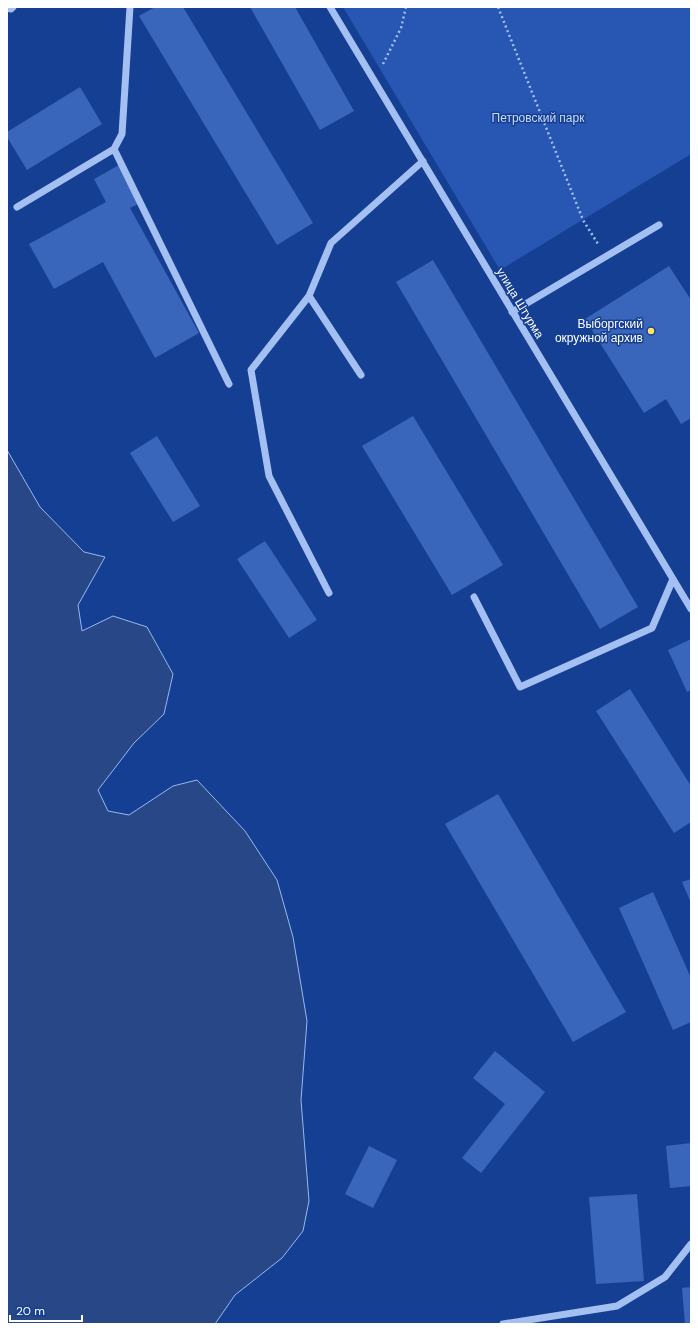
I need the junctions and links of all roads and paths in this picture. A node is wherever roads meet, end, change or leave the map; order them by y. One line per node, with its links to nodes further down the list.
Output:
1 (13, 7): 6 (street)
2 (130, 7): 8 (street)
3 (330, 7): 9 (street, улица Штурма)
4 (406, 7): 7 (path)
5 (498, 7): 12 (path)
6 (7, 8)
7 (380, 70)
8 (114, 149): 10 (street); 16 (street)
9 (423, 161): 13 (street); 14 (street, улица Штурма)
10 (17, 206)
11 (659, 224): 12 (street)
12 (606, 256): 14 (street)
13 (309, 296): 15 (street); 18 (street)
14 (512, 312): 17 (street, улица Штурма)
15 (361, 375)
16 (229, 384)
17 (673, 580): 19 (street); 20 (street, улица Штурма)
18 (329, 594)
19 (474, 598)
20 (691, 609)
21 (691, 1244): 22 (street)
22 (503, 1324)

